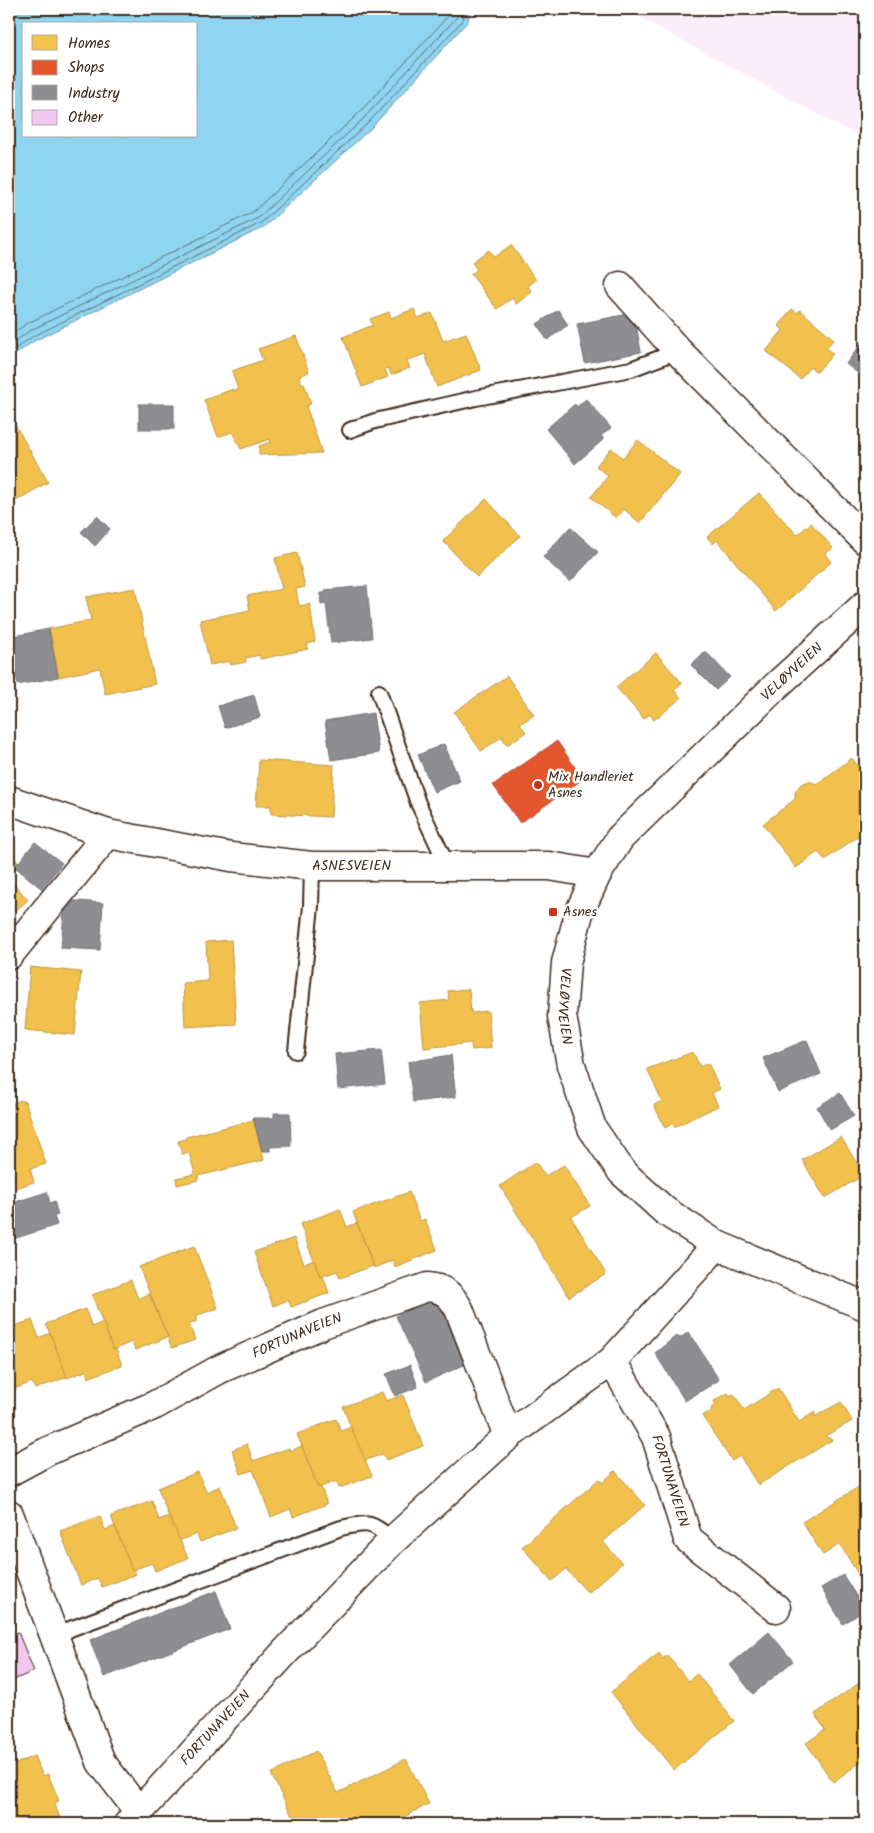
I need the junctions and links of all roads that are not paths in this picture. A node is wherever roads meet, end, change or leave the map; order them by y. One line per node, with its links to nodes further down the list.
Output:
1 (620, 286): 2 (street)
2 (678, 351): 3 (lane); 4 (street)
3 (350, 430)
4 (865, 540)
5 (865, 605): 11 (street, VELØYVEIEN)
6 (378, 692): 9 (lane)
7 (9, 800): 8 (street, ASNESVEIEN)
8 (108, 834): 10 (street, ASNESVEIEN); 12 (street)
9 (447, 865): 10 (street, ASNESVEIEN); 11 (street, ASNESVEIEN)
10 (312, 866): 13 (lane)
11 (597, 874): 14 (street, VELØYVEIEN)
12 (9, 955)
13 (296, 1051)
14 (717, 1245): 15 (street, VELØYVEIEN); 16 (street)
15 (865, 1306)
16 (612, 1361): 17 (street, FORTUNAVEIEN); 21 (street, FORTUNAVEIEN)
17 (508, 1436): 18 (street, FORTUNAVEIEN); 20 (street, FORTUNAVEIEN)
18 (9, 1472)
19 (9, 1514): 22 (street, FORTUNAVEIEN)
20 (392, 1542): 22 (lane); 23 (street, FORTUNAVEIEN)
21 (776, 1608)
22 (55, 1638): 23 (street, FORTUNAVEIEN)
23 (133, 1818)

